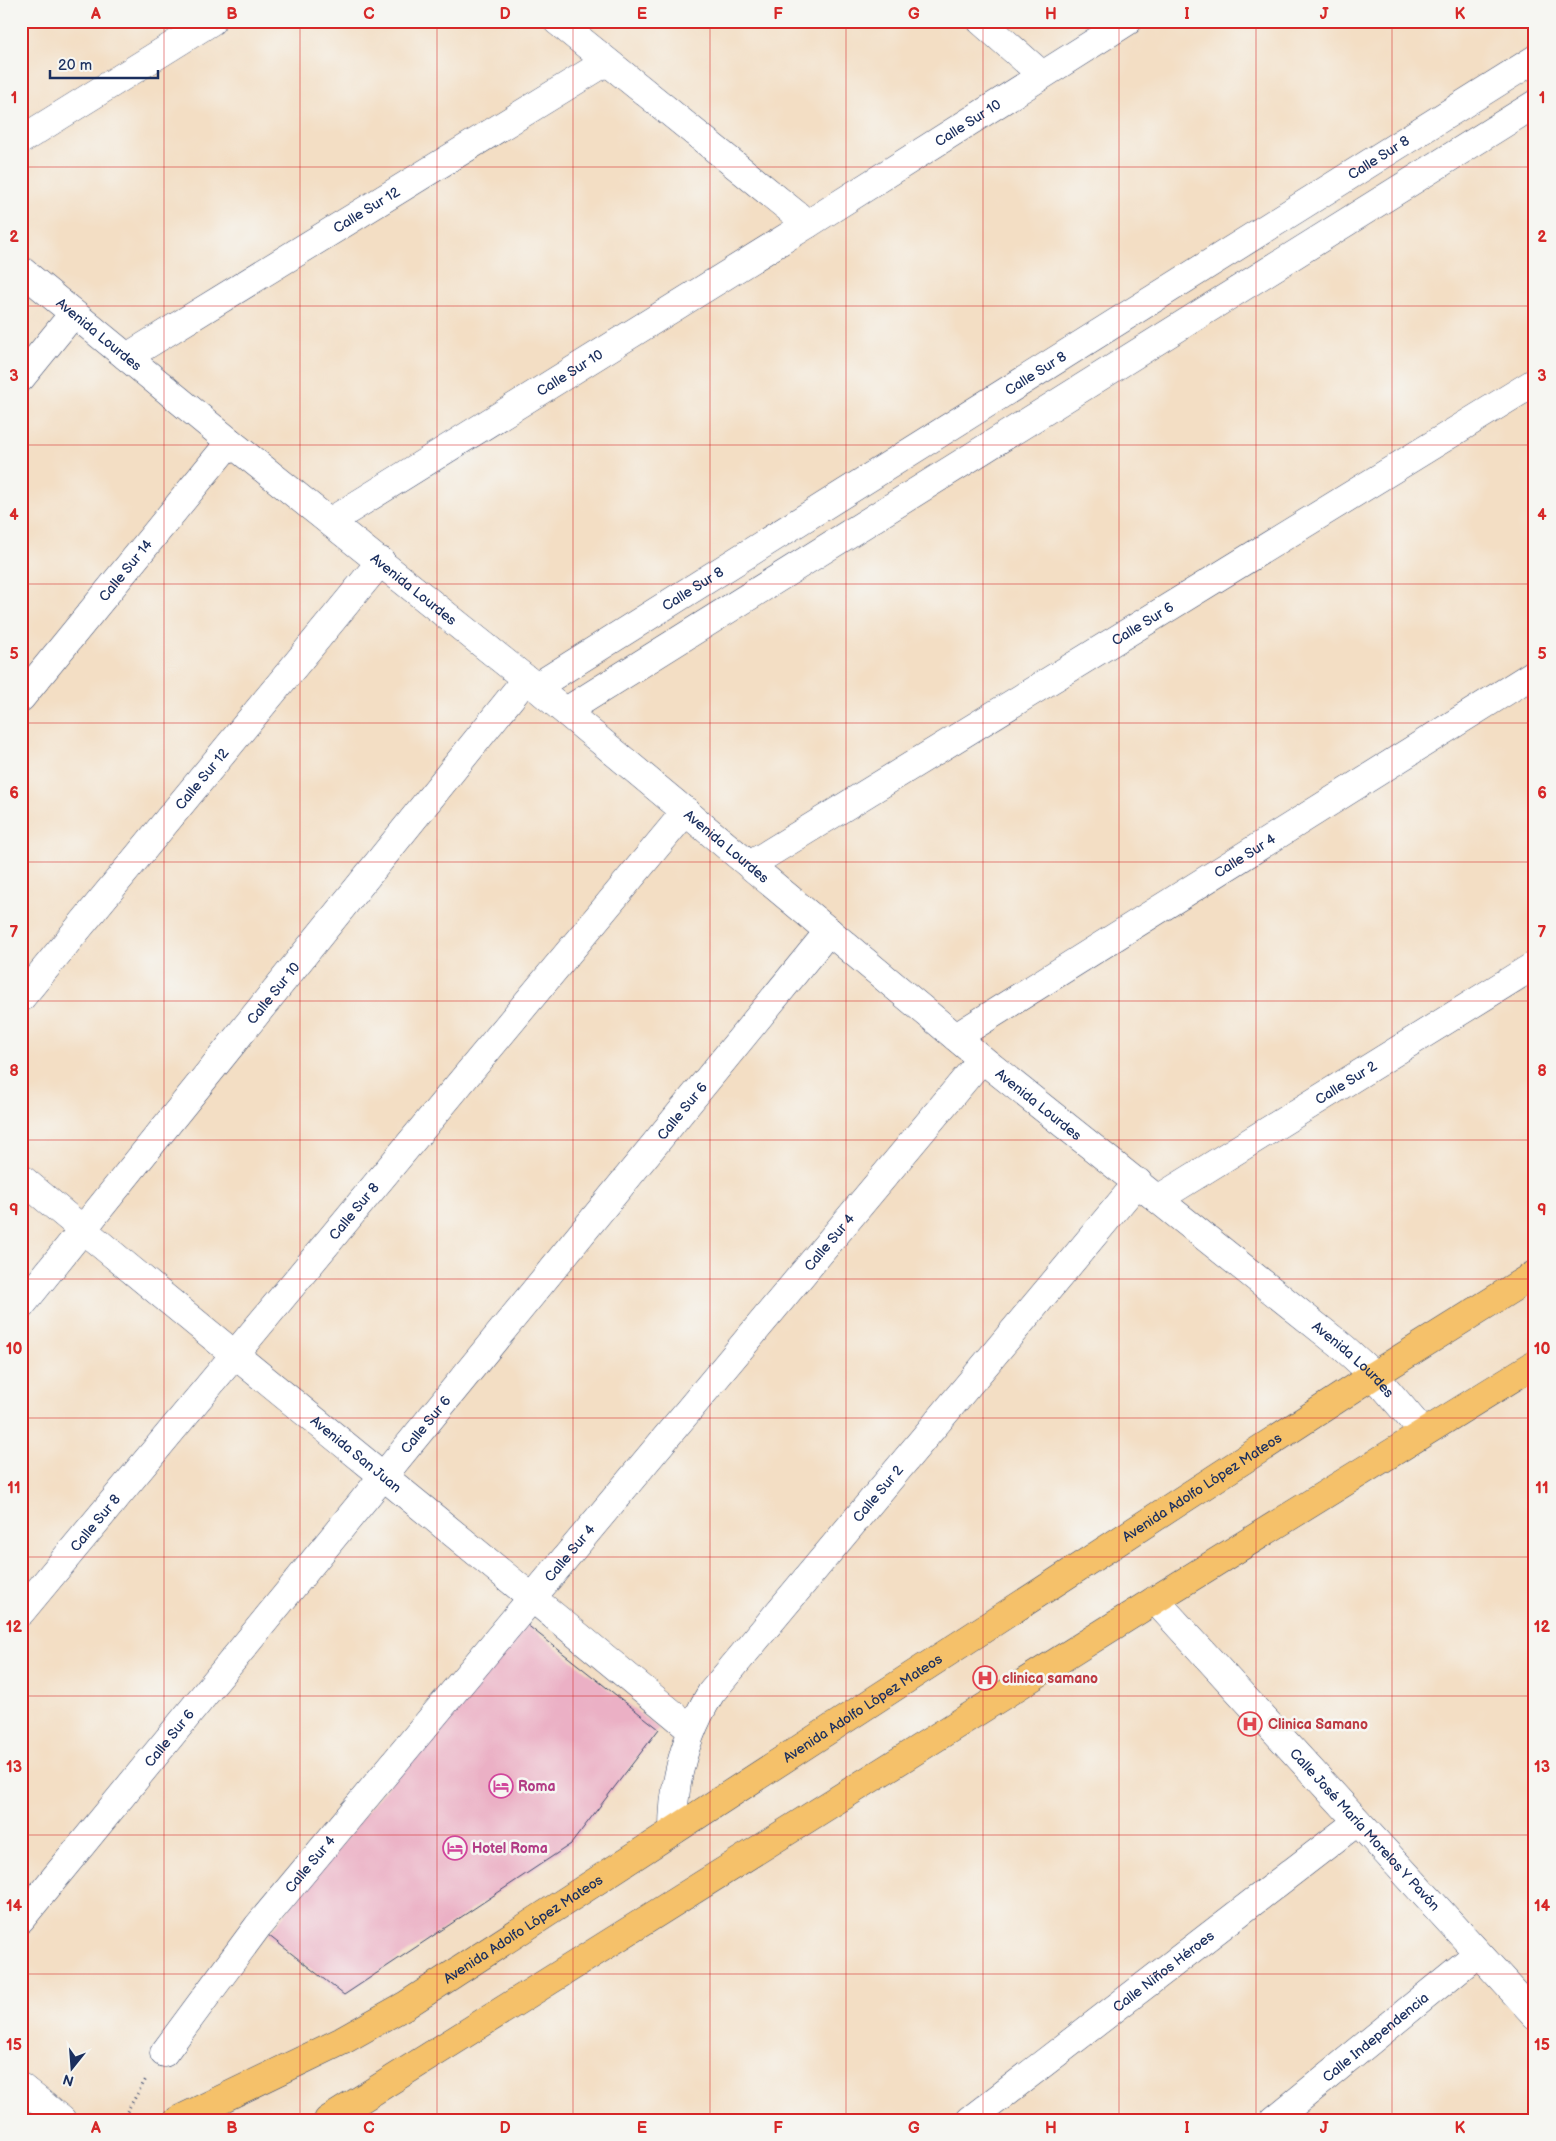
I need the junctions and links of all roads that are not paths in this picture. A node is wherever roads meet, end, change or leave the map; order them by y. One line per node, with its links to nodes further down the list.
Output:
1 (212, 21): 9 (street)
2 (557, 21): 6 (street)
3 (981, 21): 7 (street)
4 (1128, 21): 7 (street, Calle Sur 10)
5 (1535, 59): 20 (street, Calle Sur 8)
6 (606, 62): 10 (street); 13 (street, Calle Sur 12)
7 (1041, 74): 10 (street, Calle Sur 10)
8 (1535, 104): 22 (street)
9 (21, 140)
10 (808, 224): 17 (street, Calle Sur 10)
11 (21, 270): 12 (street, Avenida Lourdes)
12 (73, 314): 13 (street, Avenida Lourdes); 14 (street)
13 (127, 357): 16 (street, Avenida Lourdes)
14 (21, 378)
15 (1535, 382): 24 (street, Calle Sur 6)
16 (230, 442): 17 (street, Avenida Lourdes); 21 (street, Calle Sur 14)
17 (331, 521): 18 (street, Avenida Lourdes)
18 (381, 561): 20 (street, Avenida Lourdes); 27 (street, Calle Sur 12)
19 (1535, 673): 28 (street, Calle Sur 4)
20 (531, 683): 22 (street, Avenida Lourdes); 32 (street, Calle Sur 10)
21 (21, 698)
22 (566, 711): 23 (street, Avenida Lourdes)
23 (686, 810): 24 (street, Avenida Lourdes); 35 (street, Calle Sur 8)
24 (750, 865): 25 (street, Avenida Lourdes)
25 (829, 931): 28 (street, Avenida Lourdes); 39 (street, Calle Sur 6)
26 (1535, 964): 31 (street, Calle Sur 2)
27 (21, 998)
28 (956, 1037): 29 (street, Avenida Lourdes)
29 (982, 1059): 31 (street, Avenida Lourdes); 40 (street, Calle Sur 4)
30 (21, 1178): 32 (street, Avenida San Juan)
31 (1148, 1190): 37 (street, Avenida Lourdes); 43 (street, Calle Sur 2)
32 (83, 1230): 34 (street, Calle Sur 10); 35 (street, Avenida San Juan)
33 (1535, 1274): 37 (main road, Avenida Adolfo López Mateos)
34 (21, 1306)
35 (233, 1355): 39 (street, Avenida San Juan); 42 (street, Calle Sur 8)
36 (1535, 1364): 38 (main road)
37 (1374, 1375): 38 (street, Avenida Lourdes); 45 (main road, Avenida Adolfo López Mateos)
38 (1423, 1432): 41 (main road)
39 (383, 1476): 40 (street, Avenida San Juan); 46 (street, Calle Sur 6)
40 (532, 1596): 43 (street, Avenida San Juan); 49 (street, Calle Sur 4)
41 (1155, 1600): 44 (street, Calle José María Morelos Y Pavón); 53 (main road)
42 (21, 1612)
43 (691, 1729): 45 (street, Calle Sur 2)
44 (1357, 1822): 47 (street, Calle José María Morelos Y Pavón); 54 (street, Calle Niños Héroes)
45 (673, 1831): 52 (main road, Avenida Adolfo López Mateos)
46 (21, 1919)
47 (1477, 1954): 48 (street, Calle José María Morelos Y Pavón); 55 (street, Calle Independencia)
48 (1535, 2015)
49 (164, 2053)
50 (21, 2087): 51 (street)
51 (62, 2120)
52 (178, 2120)
53 (328, 2120)
54 (970, 2120)
55 (1274, 2120)

